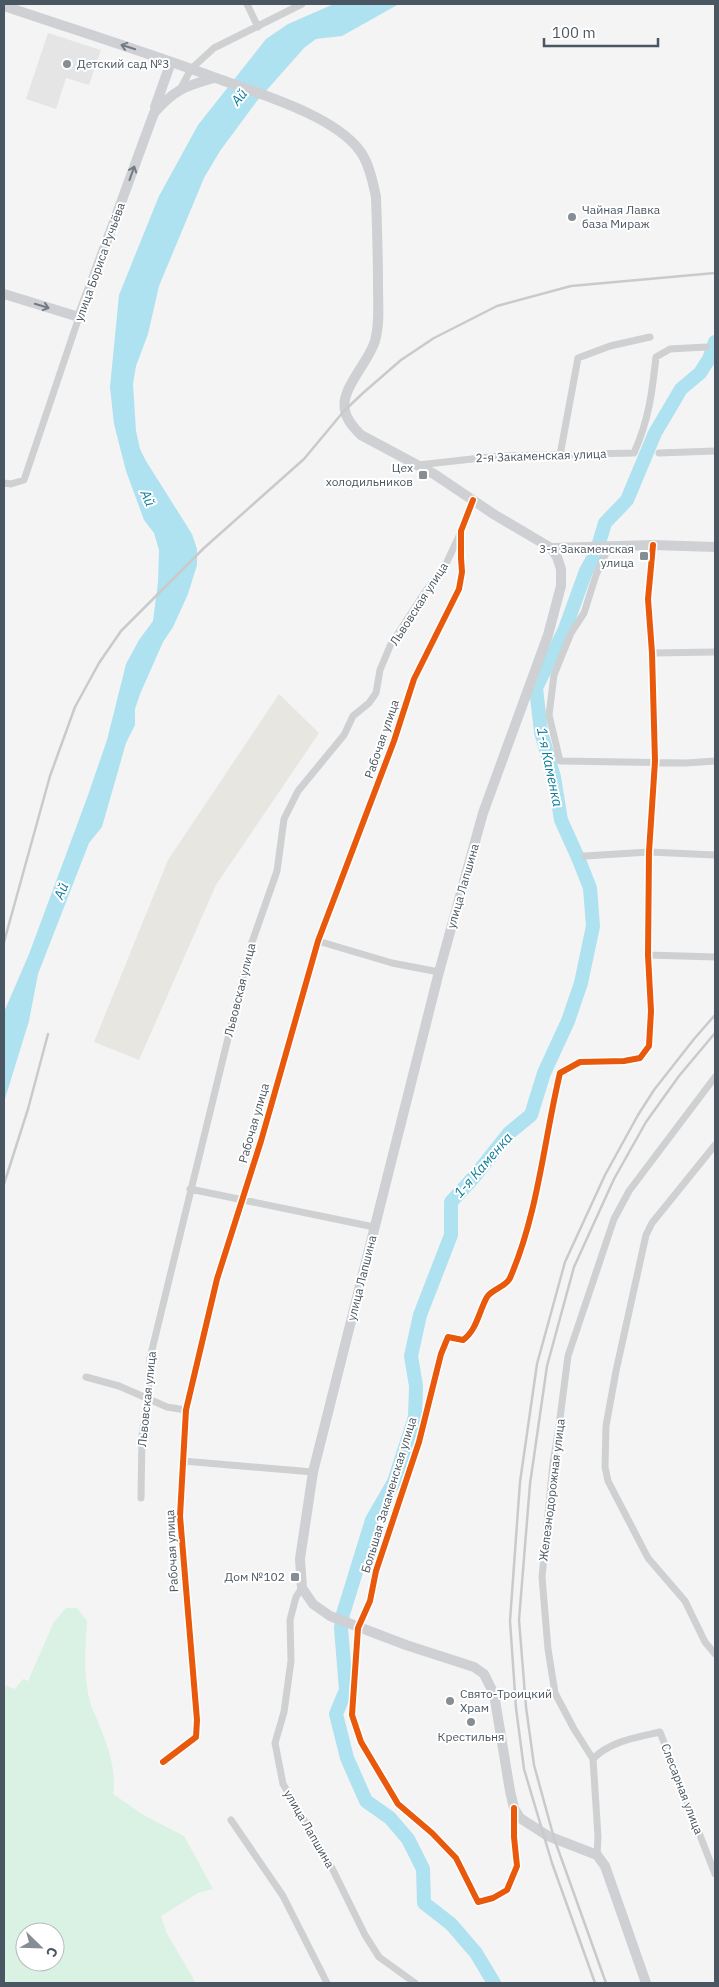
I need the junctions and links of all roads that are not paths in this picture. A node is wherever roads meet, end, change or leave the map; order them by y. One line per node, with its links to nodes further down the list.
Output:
1 (247, 4): 4 (street)
2 (302, 4): 4 (street)
3 (4, 6): 5 (street, one-way to 3)
4 (258, 27): 6 (street)
5 (171, 62): 6 (street); 9 (street)
6 (191, 68): 7 (street); 8 (street)
7 (218, 79): 8 (street, улица Бориса Ручьёва); 17 (street)
8 (181, 88): 9 (street, улица Бориса Ручьёва)
9 (154, 113): 11 (street, улица Бориса Ручьёва, one-way to 9)
10 (4, 294): 11 (street, one-way to 11)
11 (79, 318): 18 (street, улица Бориса Ручьёва)
12 (650, 337): 16 (street)
13 (706, 347): 16 (street, 2-я Закаменская улица)
14 (715, 451): 15 (street)
15 (659, 453)
16 (560, 455): 17 (street, 2-я Закаменская улица)
17 (418, 465): 19 (street)
18 (4, 483)
19 (473, 500): 20 (street, Рабочая улица); 24 (street)
20 (461, 531): 32 (street, Рабочая улица); 38 (street, Львовская улица)
21 (653, 545): 22 (street); 23 (street); 26 (street)
22 (609, 546): 24 (street); 27 (street)
23 (715, 547)
24 (552, 548): 35 (street, улица Лапшина)
25 (715, 652): 26 (street)
26 (652, 653): 27 (street)
27 (655, 761): 28 (street); 29 (street)
28 (715, 761)
29 (649, 852): 30 (street); 31 (street); 33 (street)
30 (715, 855)
31 (585, 856)
32 (318, 941): 35 (street); 39 (street, Рабочая улица)
33 (648, 955): 34 (street); 48 (street, Большая Закаменская улица)
34 (715, 957)
35 (439, 972): 40 (street, улица Лапшина)
36 (715, 1077): 50 (street, Железнодорожная улица)
37 (715, 1145): 49 (street)
38 (190, 1189): 39 (street); 42 (street, Львовская улица)
39 (242, 1201): 40 (street); 43 (street, Рабочая улица)
40 (374, 1227): 45 (street, улица Лапшина)
41 (86, 1377): 42 (street)
42 (148, 1397): 43 (street); 46 (street, Львовская улица)
43 (186, 1410): 44 (street, Рабочая улица)
44 (183, 1461): 45 (street); 51 (street, Рабочая улица)
45 (313, 1472): 47 (street, улица Лапшина)
46 (141, 1498)
47 (302, 1588): 48 (street); 57 (street, улица Лапшина)
48 (358, 1628): 52 (street); 52 (street, Большая Закаменская улица)
49 (715, 1654)
50 (593, 1759): 54 (street, Железнодорожная улица); 55 (street, Слесарная улица)
51 (163, 1762)
52 (514, 1808): 54 (street)
53 (231, 1820): 56 (street)
54 (597, 1855): 58 (street, Железнодорожная улица)
55 (715, 1874)
56 (327, 1983)
57 (414, 1983)
58 (646, 1983)

